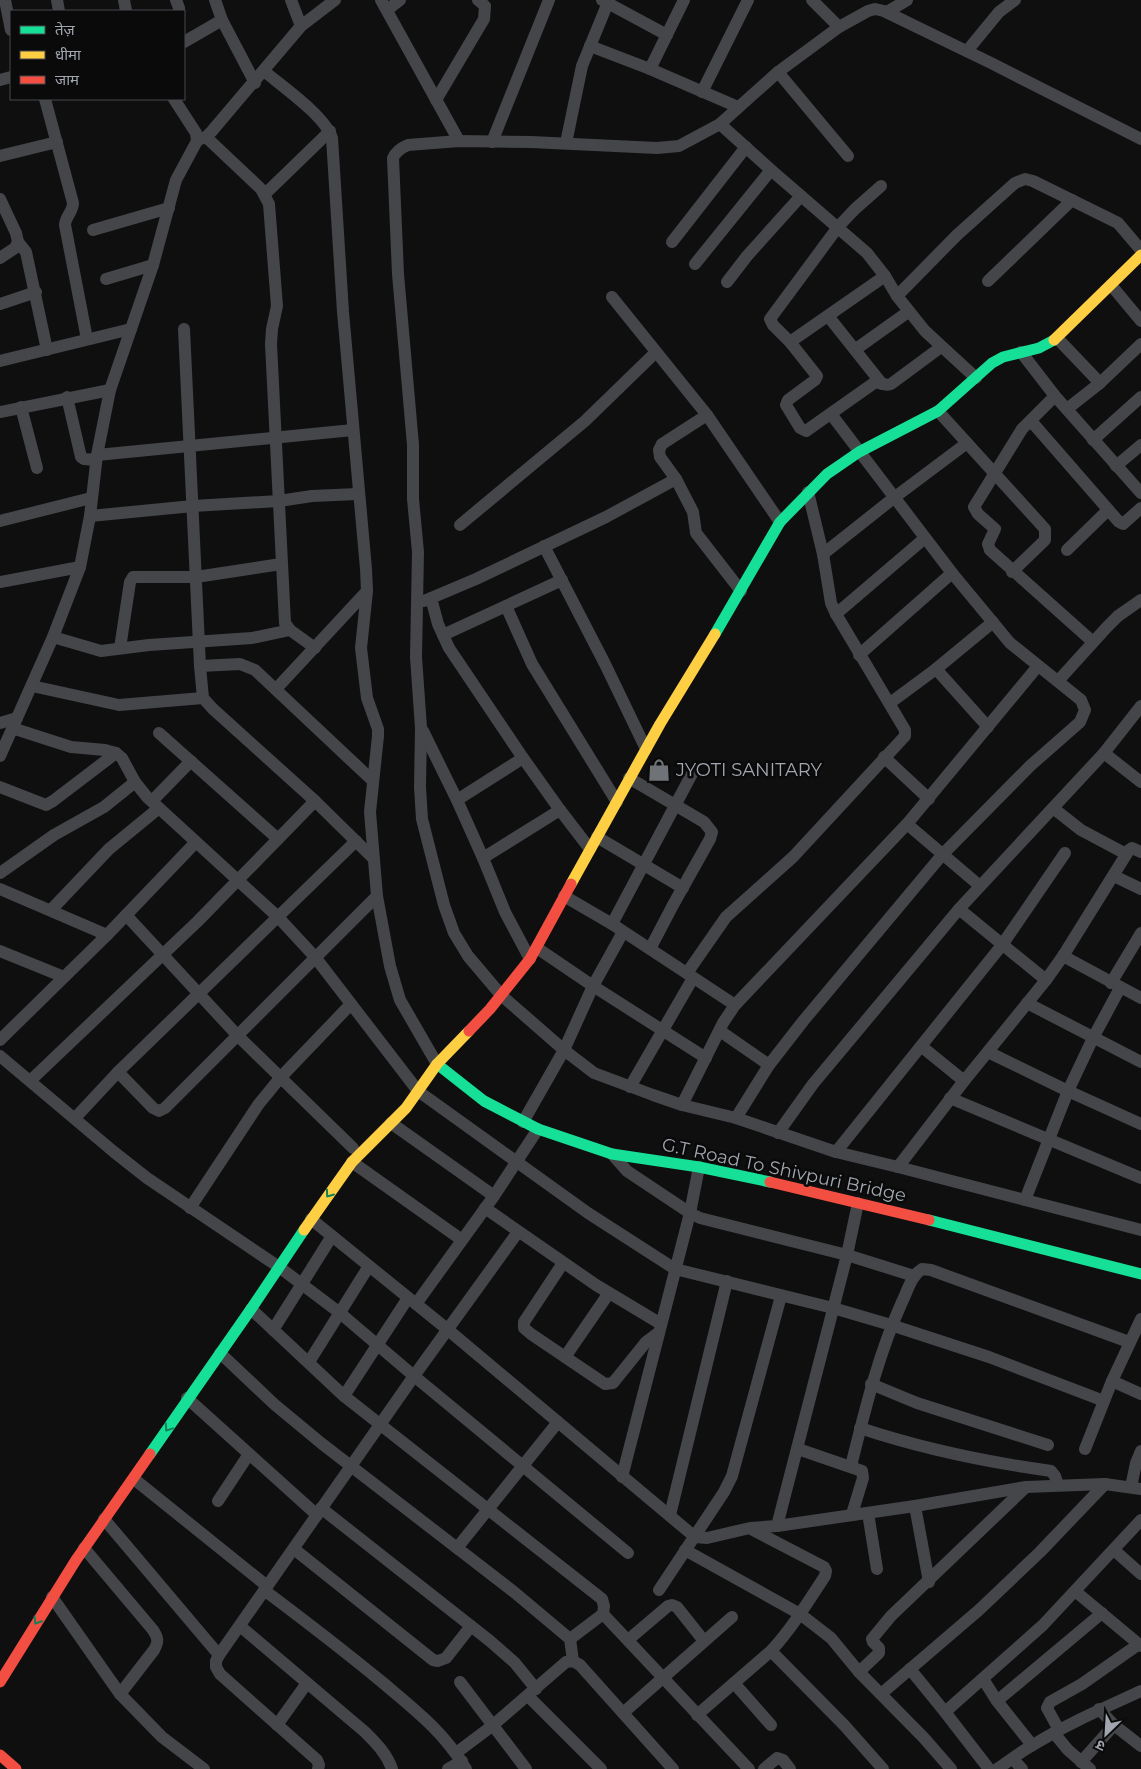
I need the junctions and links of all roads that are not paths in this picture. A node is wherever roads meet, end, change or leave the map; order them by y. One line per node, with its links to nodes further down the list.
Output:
1 (5, 0): 18 (street)
2 (215, 0): 17 (street)
3 (291, 0): 19 (street)
4 (335, 0): 19 (street)
5 (400, 0): 14 (street)
6 (478, 0): 32 (street)
7 (549, 0): 40 (street)
8 (684, 0): 21 (street)
9 (748, 0): 29 (street)
10 (812, 0): 20 (street)
11 (907, 0): 16 (street)
12 (1015, 0): 24 (street)
13 (606, 1): 21 (street); 23 (street)
14 (384, 5): 32 (street)
15 (868, 5): 16 (street); 20 (street)
16 (887, 12): 24 (street)
17 (222, 20): 22 (street); 28 (street)
18 (10, 25)
19 (301, 26): 26 (street)
20 (839, 27): 27 (street)
21 (667, 35): 25 (street)
22 (185, 41)
23 (590, 46): 25 (street); 41 (street)
24 (967, 51): 37 (street)
25 (650, 69): 29 (street)
26 (264, 71): 28 (street); 35 (street)
27 (778, 72): 33 (street); 44 (street)
28 (255, 82): 36 (street)
29 (702, 92): 33 (street)
30 (45, 100): 39 (street)
31 (175, 100): 36 (street)
32 (436, 100): 38 (street)
33 (738, 107): 34 (street)
34 (720, 124): 41 (street); 42 (street)
35 (330, 131): 47 (street); 99 (street)
36 (201, 139): 47 (street); 51 (street)
37 (1141, 139)
38 (459, 141): 40 (street); 139 (street)
39 (57, 142): 43 (street); 76 (street)
40 (492, 142): 41 (street)
41 (566, 143)
42 (746, 147): 45 (street); 55 (street)
43 (0, 156)
44 (848, 156)
45 (771, 170): 48 (street); 59 (street)
46 (881, 186): 52 (street)
47 (265, 194): 100 (street)
48 (801, 196): 52 (street); 64 (street)
49 (0, 199): 54 (street)
50 (1072, 200): 56 (street); 63 (street); 67 (street)
51 (169, 208): 53 (street); 60 (street)
52 (838, 228): 61 (street); 77 (street)
53 (93, 230)
54 (18, 242): 58 (street); 66 (street)
55 (672, 242)
56 (1141, 250)
57 (1141, 255): 65 (street)
58 (0, 258)
59 (695, 264)
60 (153, 265): 62 (street); 73 (street)
61 (885, 276): 67 (street); 71 (street)
62 (106, 279)
63 (988, 281)
64 (727, 282)
65 (1111, 285): 72 (street); 75 (street)
66 (36, 292): 69 (street); 81 (street)
67 (897, 296): 70 (street)
68 (612, 297): 82 (street)
69 (0, 304)
70 (908, 312): 79 (street); 80 (street)
71 (828, 316): 77 (street); 80 (street)
72 (1141, 321)
73 (131, 329): 76 (street); 88 (street)
74 (184, 330): 103 (street)
75 (1057, 338): 83 (street); 86 (street)
76 (87, 339): 81 (street)
77 (790, 342): 96 (street)
78 (1141, 344): 86 (street)
79 (941, 347): 85 (street); 87 (street)
80 (856, 349): 87 (street)
81 (47, 350): 84 (street)
82 (656, 352): 97 (street); 123 (street)
83 (1021, 352): 85 (street); 89 (street)
84 (0, 361)
85 (976, 378): 94 (street)
86 (1100, 382): 93 (street)
87 (882, 384): 96 (street)
88 (110, 390): 91 (street); 106 (street)
89 (1055, 396): 93 (street); 98 (street)
90 (1141, 397): 101 (street)
91 (66, 398): 92 (street); 106 (street)
92 (21, 407): 95 (street); 108 (street)
93 (1066, 409): 101 (street)
94 (938, 411): 102 (street); 105 (street)
95 (0, 412)
96 (831, 414): 105 (street)
97 (707, 415): 110 (street); 122 (street)
98 (1031, 421): 109 (street); 119 (street)
99 (353, 430): 100 (street); 113 (street)
100 (277, 437): 103 (street); 116 (street)
101 (1093, 440): 107 (street)
102 (967, 443): 109 (street); 114 (street)
103 (189, 445): 106 (street); 117 (street)
104 (1141, 445): 107 (street)
105 (859, 452): 111 (street); 114 (street)
106 (96, 458): 115 (street)
107 (1116, 466): 112 (street)
108 (37, 468)
109 (995, 474): 130 (street); 130 (street)
110 (676, 479): 125 (street); 136 (street)
111 (808, 492): 122 (street); 127 (street)
112 (1141, 493)
113 (358, 494): 116 (street); 135 (street)
114 (895, 497): 124 (street); 127 (street)
115 (91, 498): 120 (street); 121 (street)
116 (278, 501): 117 (street); 128 (street)
117 (193, 506): 120 (street); 132 (street)
118 (1141, 508): 119 (street)
119 (1108, 510): 126 (street)
120 (90, 516): 129 (street)
121 (0, 521)
122 (780, 522): 136 (street)
123 (460, 525)
124 (925, 538): 131 (street); 141 (street)
125 (544, 546): 133 (street); 137 (street)
126 (1067, 550)
127 (823, 554): 141 (street)
128 (281, 564): 132 (street); 143 (street)
129 (80, 567): 134 (street); 145 (street)
130 (1012, 572): 147 (street)
131 (952, 573): 142 (street); 150 (street)
132 (196, 577): 146 (street); 148 (street)
133 (562, 580): 140 (street); 165 (street)
134 (0, 582)
135 (367, 591): 149 (street); 174 (street)
136 (741, 591): 165 (street)
137 (431, 598): 139 (street); 144 (street)
138 (1141, 600): 147 (street)
139 (417, 604): 163 (street)
140 (506, 606): 144 (street); 181 (street)
141 (836, 614): 150 (street)
142 (994, 622): 152 (street); 153 (street)
143 (290, 630): 146 (street); 149 (street)
144 (443, 635): 170 (street)
145 (53, 637): 148 (street); 155 (street)
146 (200, 641): 148 (street); 151 (street)
147 (1093, 642): 154 (street)
148 (120, 648)
149 (315, 648): 156 (street)
150 (859, 655): 158 (street)
151 (200, 666): 156 (street); 157 (street)
152 (1038, 666): 154 (street); 162 (street)
153 (936, 669): 158 (street); 162 (street)
154 (1058, 681): 195 (street)
155 (32, 686): 157 (street); 161 (street)
156 (276, 689): 174 (street)
157 (203, 698): 180 (street)
158 (890, 703): 169 (street)
159 (1140, 709): 167 (street)
160 (0, 723): 161 (street)
161 (15, 723): 166 (street); 168 (street)
162 (988, 727): 178 (street)
163 (421, 728): 179 (street); 230 (street)
164 (159, 733): 171 (street)
165 (646, 749): 173 (street)
166 (116, 753): 175 (street); 177 (street)
167 (1104, 753): 176 (street); 184 (street)
168 (0, 756)
169 (884, 757): 178 (street); 224 (street)
170 (523, 758): 179 (street); 185 (street)
171 (191, 761): 182 (street); 188 (street)
172 (694, 770): 183 (street)
173 (629, 778): 181 (street); 183 (street)
174 (373, 781): 197 (street)
175 (136, 782): 182 (street); 199 (street)
176 (1141, 782)
177 (0, 787)
178 (929, 799): 186 (street)
179 (457, 800): 196 (street)
180 (315, 801): 188 (street); 189 (street)
181 (617, 802): 187 (street)
182 (156, 804): 190 (street); 209 (street)
183 (676, 804): 198 (street); 204 (street)
184 (1053, 808): 194 (street); 202 (street)
185 (560, 810): 191 (street); 196 (street)
186 (907, 824): 195 (street); 234 (street)
187 (597, 837): 191 (street); 198 (street)
188 (278, 839): 201 (street)
189 (356, 841): 197 (street); 211 (street)
190 (196, 842): 201 (street); 210 (street)
191 (590, 849): 207 (street)
192 (1141, 852): 194 (street)
193 (1065, 853): 216 (street)
194 (1126, 854): 200 (street)
195 (942, 855): 202 (street); 247 (street)
196 (483, 858): 223 (street)
197 (374, 859): 206 (street)
198 (643, 865): 204 (street); 212 (street)
199 (0, 874)
200 (1114, 876): 205 (street); 221 (street)
201 (237, 881): 211 (street); 220 (street)
202 (980, 886): 208 (street)
203 (0, 888): 209 (street)
204 (683, 888): 218 (street)
205 (1141, 889)
206 (377, 896): 222 (street); 246 (street)
207 (564, 896): 212 (street); 217 (street)
208 (958, 909): 216 (street); 263 (street)
209 (51, 910): 214 (street)
210 (126, 915): 214 (street); 220 (street)
211 (278, 917): 222 (street); 229 (street)
212 (612, 924): 213 (street)
213 (623, 932): 218 (street); 228 (street)
214 (106, 935): 225 (street)
215 (1140, 938): 227 (street)
216 (1002, 945): 226 (street); 240 (street)
217 (537, 948): 223 (street); 228 (street)
218 (650, 949): 224 (street)
219 (0, 951): 225 (street)
220 (162, 955): 229 (street); 250 (street)
221 (1063, 956): 226 (street); 227 (street)
222 (315, 957): 233 (street); 237 (street)
223 (530, 959): 230 (street)
224 (690, 976): 234 (street); 235 (street)
225 (64, 977): 239 (street)
226 (1046, 980): 232 (street)
227 (1116, 985): 231 (street); 238 (street)
228 (594, 986): 235 (street); 241 (street)
229 (198, 995): 237 (street); 248 (street)
230 (501, 995): 241 (street); 246 (street)
231 (1141, 998)
232 (1027, 1003): 238 (street); 242 (street)
233 (351, 1004): 249 (street); 253 (street)
234 (735, 1005): 236 (street)
235 (662, 1030): 244 (street); 252 (street)
236 (720, 1031): 244 (street); 247 (street)
237 (238, 1036): 248 (street); 249 (street)
238 (1093, 1038): 245 (street); 254 (street)
239 (0, 1040)
240 (921, 1046): 251 (street); 266 (street)
241 (564, 1050): 252 (street); 259 (street)
242 (988, 1052): 251 (street); 254 (street)
243 (0, 1056): 250 (street)
244 (706, 1058): 256 (street)
245 (1141, 1062)
246 (437, 1064): 253 (street); 259 (street, G.T Road To Shivpuri Bridge)
247 (769, 1065): 258 (street)
248 (118, 1072): 257 (street)
249 (280, 1078): 265 (street); 276 (street)
250 (30, 1081): 257 (street)
251 (964, 1081): 255 (street)
252 (630, 1087): 256 (street)
253 (418, 1091): 260 (street); 265 (street); 269 (street)
254 (1068, 1091): 261 (street); 264 (street)
255 (950, 1098): 264 (street); 270 (street)
256 (682, 1105): 258 (street)
257 (75, 1118): 276 (street)
258 (736, 1118): 263 (street)
259 (523, 1122): 262 (street, G.T Road To Shivpuri Bridge)
260 (391, 1123): 268 (street); 273 (street)
261 (1141, 1124)
262 (538, 1129): 267 (street, G.T Road To Shivpuri Bridge); 269 (street)
263 (778, 1133): 266 (street)
264 (1047, 1140): 272 (street); 274 (street)
265 (353, 1148): 286 (street)
266 (836, 1152): 270 (street)
267 (612, 1154): 271 (street, G.T Road To Shivpuri Bridge); 278 (street)
268 (352, 1162): 279 (street, one-way to 279); 283 (street)
269 (517, 1163): 273 (street); 288 (street)
270 (898, 1166): 274 (street)
271 (699, 1167): 275 (street, G.T Road To Shivpuri Bridge); 278 (street)
272 (1141, 1178)
273 (494, 1196): 277 (street)
274 (1025, 1200): 280 (street)
275 (858, 1203): 284 (street); 289 (street, G.T Road To Shivpuri Bridge)
276 (190, 1208): 286 (street)
277 (486, 1208): 281 (street); 283 (street)
278 (690, 1213): 284 (street); 288 (street)
279 (311, 1219): 282 (street); 286 (street)
280 (1141, 1230)
281 (518, 1232): 285 (street); 301 (street)
282 (332, 1236): 287 (street); 292 (street)
283 (462, 1240): 295 (street)
284 (847, 1256): 290 (street); 296 (street)
285 (563, 1263): 293 (street); 307 (street)
286 (275, 1264): 292 (street); 297 (street); 362 (street)
287 (369, 1266): 295 (street); 298 (street)
288 (675, 1269): 291 (street); 302 (street)
289 (1141, 1274)
290 (914, 1276): 300 (street); 304 (street)
291 (727, 1282): 294 (street); 339 (street)
292 (302, 1284): 298 (street); 303 (street)
293 (609, 1293): 302 (street); 307 (street)
294 (782, 1296): 296 (street); 344 (street)
295 (412, 1301): 301 (street); 305 (street)
296 (833, 1308): 300 (street); 320 (street)
297 (251, 1309): 303 (street); 306 (street)
298 (340, 1312): 305 (street); 308 (street)
299 (1141, 1318): 304 (street)
300 (892, 1325): 311 (street); 315 (street)
301 (447, 1329): 309 (street); 316 (street)
302 (660, 1329): 307 (street); 327 (street)
303 (273, 1330): 308 (street)
304 (1129, 1342): 310 (street)
305 (377, 1344): 309 (street); 313 (street)
306 (220, 1353): 314 (street); 326 (street)
307 (565, 1357)
308 (309, 1362): 313 (street)
309 (414, 1376): 317 (street); 324 (street)
310 (1112, 1381): 312 (street); 315 (street)
311 (871, 1384): 318 (street); 319 (street)
312 (1141, 1394)
313 (344, 1396): 317 (street)
314 (188, 1398): 323 (street); 328 (street, one-way to 328)
315 (1104, 1401): 321 (street)
316 (558, 1422): 324 (street); 327 (street)
317 (380, 1424): 326 (street); 335 (street)
318 (860, 1428): 325 (street); 330 (street)
319 (1048, 1445)
320 (798, 1448): 325 (street); 342 (street)
321 (1085, 1449)
322 (1141, 1451): 332 (street)
323 (249, 1454): 333 (street); 336 (street)
324 (522, 1466): 335 (street); 350 (street)
325 (851, 1466): 338 (street)
326 (350, 1467): 336 (street); 346 (street)
327 (622, 1477): 339 (street)
328 (134, 1479): 340 (street); 354 (street)
329 (1105, 1484): 330 (street); 332 (street); 372 (street)
330 (1058, 1486): 331 (street)
331 (1026, 1487): 334 (street); 353 (street)
332 (1136, 1488)
333 (218, 1500)
334 (915, 1506): 337 (street); 353 (street)
335 (487, 1509): 346 (street); 359 (street)
336 (319, 1512): 347 (street); 364 (street)
337 (868, 1513): 338 (street); 351 (street)
338 (852, 1514): 342 (street)
339 (670, 1515): 344 (street)
340 (104, 1519): 345 (street); 370 (street)
341 (1141, 1520): 349 (street)
342 (777, 1526): 343 (street)
343 (750, 1528): 344 (street); 360 (street)
344 (695, 1537): 348 (street)
345 (84, 1548): 357 (street); 382 (street)
346 (457, 1548): 365 (street)
347 (294, 1549): 354 (street); 364 (street)
348 (685, 1550): 355 (street); 360 (street)
349 (1114, 1550): 352 (street); 356 (street)
350 (628, 1552)
351 (877, 1569)
352 (1141, 1574)
353 (929, 1582): 373 (street)
354 (266, 1588): 363 (street); 398 (street)
355 (659, 1590)
356 (1075, 1591): 358 (street); 375 (street)
357 (52, 1597): 376 (street, one-way to 376); 382 (street)
358 (1102, 1613): 368 (street); 384 (street)
359 (602, 1614): 365 (street); 366 (street)
360 (800, 1614): 369 (street); 373 (street)
361 (732, 1616): 367 (street)
362 (24, 1621)
363 (240, 1626): 370 (street); 378 (street)
364 (471, 1626): 381 (street)
365 (570, 1639): 371 (street)
366 (628, 1640): 367 (street); 374 (street)
367 (704, 1641): 374 (street)
368 (1140, 1645): 393 (street)
369 (771, 1651): 379 (street); 411 (street)
370 (219, 1655): 390 (street)
371 (573, 1661): 381 (street); 387 (street)
372 (910, 1669): 383 (street); 386 (street)
373 (859, 1672): 383 (street)
374 (662, 1677): 387 (street); 388 (street)
375 (983, 1679): 384 (street); 386 (street)
376 (0, 1682)
377 (460, 1682): 392 (street)
378 (307, 1683): 390 (street); 403 (street)
379 (734, 1683): 388 (street); 389 (street)
380 (1141, 1691): 385 (street)
381 (532, 1692): 392 (street); 406 (street)
382 (120, 1694): 401 (street)
383 (881, 1694): 412 (street)
384 (996, 1701): 394 (street)
385 (1099, 1710): 391 (street); 393 (street)
386 (945, 1712): 413 (street)
387 (623, 1713): 407 (street)
388 (697, 1715): 408 (street)
389 (771, 1724)
390 (277, 1725): 402 (street)
391 (1114, 1725): 395 (street); 399 (street)
392 (492, 1726): 398 (street); 405 (street)
393 (1057, 1732): 394 (street); 399 (street)
394 (1032, 1745): 397 (street)
395 (1141, 1746)
396 (0, 1755): 400 (street)
397 (1012, 1759): 414 (street); 415 (street)
398 (461, 1761): 404 (street)
399 (1085, 1765)
400 (16, 1769)
401 (204, 1769)
402 (318, 1769)
403 (392, 1769)
404 (448, 1769)
405 (526, 1769)
406 (601, 1769)
407 (673, 1769)
408 (748, 1769)
409 (764, 1769): 410 (street)
410 (790, 1769)
411 (883, 1769)
412 (950, 1769)
413 (989, 1769)
414 (997, 1769)
415 (1022, 1769)

